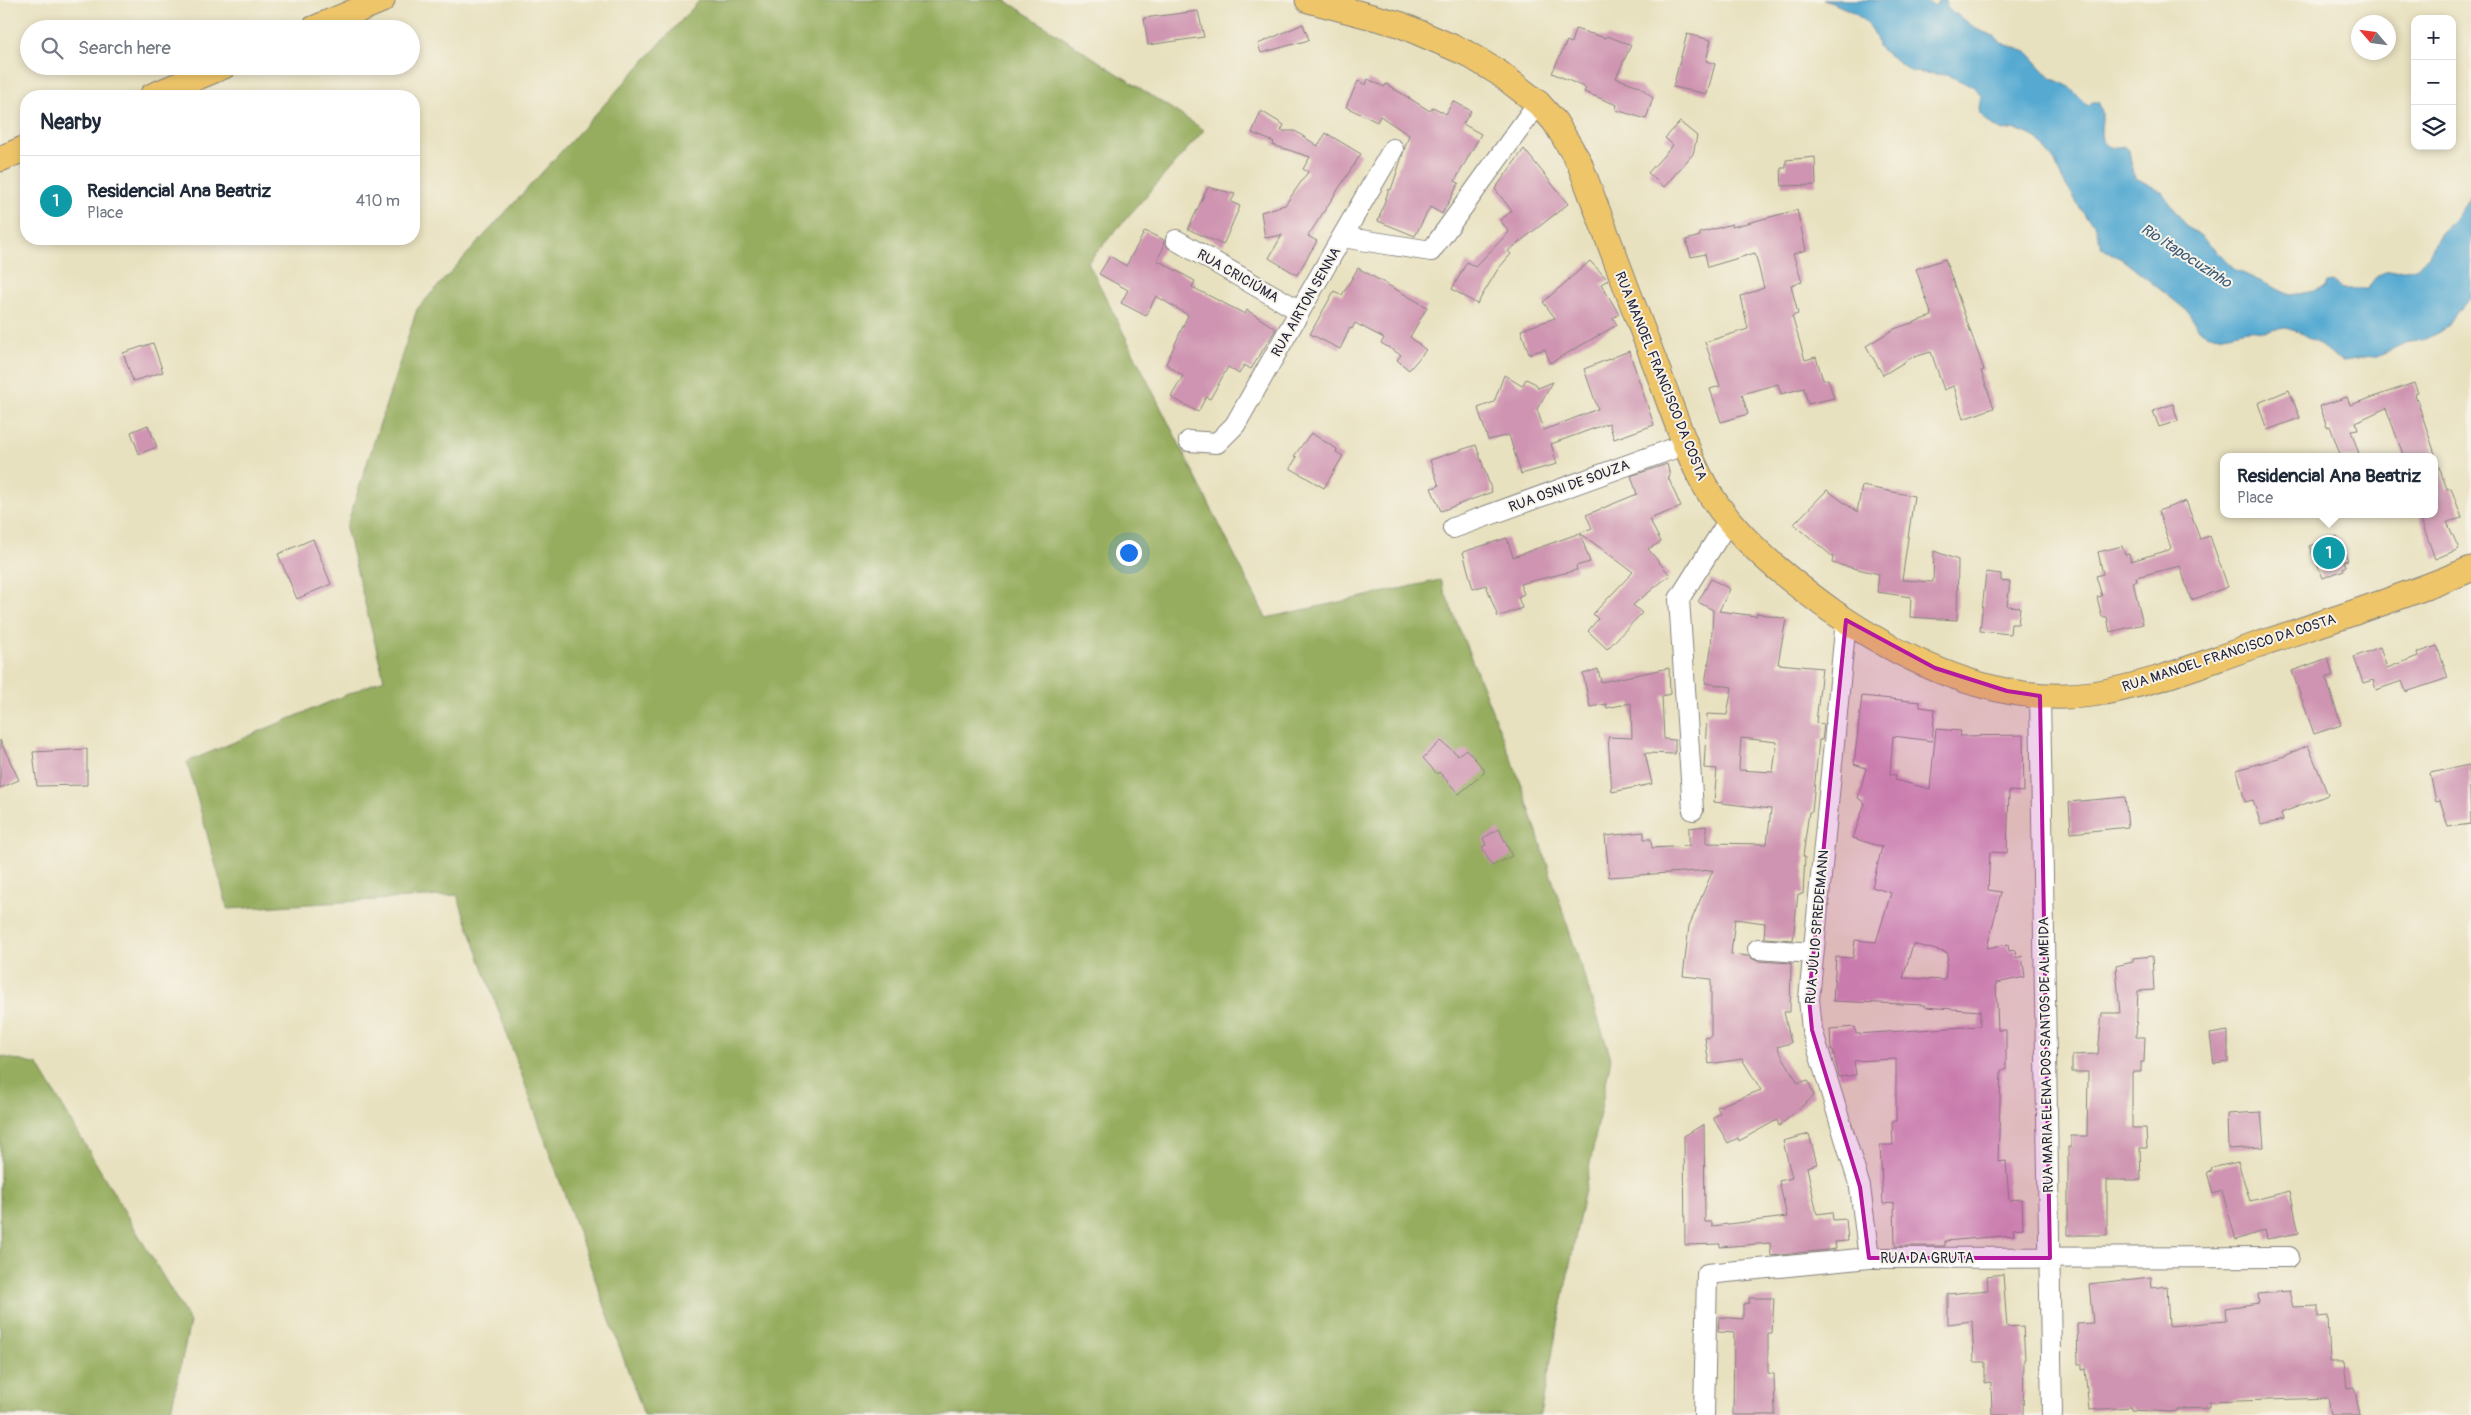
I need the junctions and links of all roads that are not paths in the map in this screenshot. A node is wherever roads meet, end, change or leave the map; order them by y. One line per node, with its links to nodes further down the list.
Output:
1 (382, 0): 3 (main road)
2 (1308, 0): 6 (main road, RUA MANOEL FRANCISCO DA COSTA)
3 (335, 20)
4 (202, 75): 5 (main road)
5 (166, 90)
6 (1538, 104): 10 (street, RUA AIRTON SENNA); 14 (main road, RUA MANOEL FRANCISCO DA COSTA)
7 (1393, 149): 10 (street)
8 (20, 151): 9 (main road)
9 (0, 159)
10 (1342, 237): 12 (street, RUA AIRTON SENNA)
11 (1176, 240): 12 (street, RUA CRICIÚMA)
12 (1300, 311): 13 (street, RUA AIRTON SENNA)
13 (1189, 441)
14 (1686, 444): 15 (main road, RUA MANOEL FRANCISCO DA COSTA); 16 (street, RUA OSNI DE SOUZA)
15 (1729, 520): 18 (main road, RUA MANOEL FRANCISCO DA COSTA); 20 (street)
16 (1453, 528)
17 (2471, 569): 19 (main road, RUA MANOEL FRANCISCO DA COSTA)
18 (1846, 620): 19 (main road, RUA MANOEL FRANCISCO DA COSTA); 22 (street, RUA JÚLIO SPREDEMANN)
19 (2040, 696): 25 (street, RUA MARIA ELENA DOS SANTOS DE ALMEIDA)
20 (1693, 810)
21 (1758, 949): 22 (street)
22 (1813, 953): 24 (street, RUA JÚLIO SPREDEMANN)
23 (2290, 1257): 25 (street, RUA DA GRUTA)
24 (1869, 1258): 25 (street, RUA DA GRUTA); 26 (street, RUA DA GRUTA)
25 (2050, 1258): 27 (street, RUA MARIA ELENA DOS SANTOS DE ALMEIDA)
26 (1704, 1415)
27 (2052, 1415)

